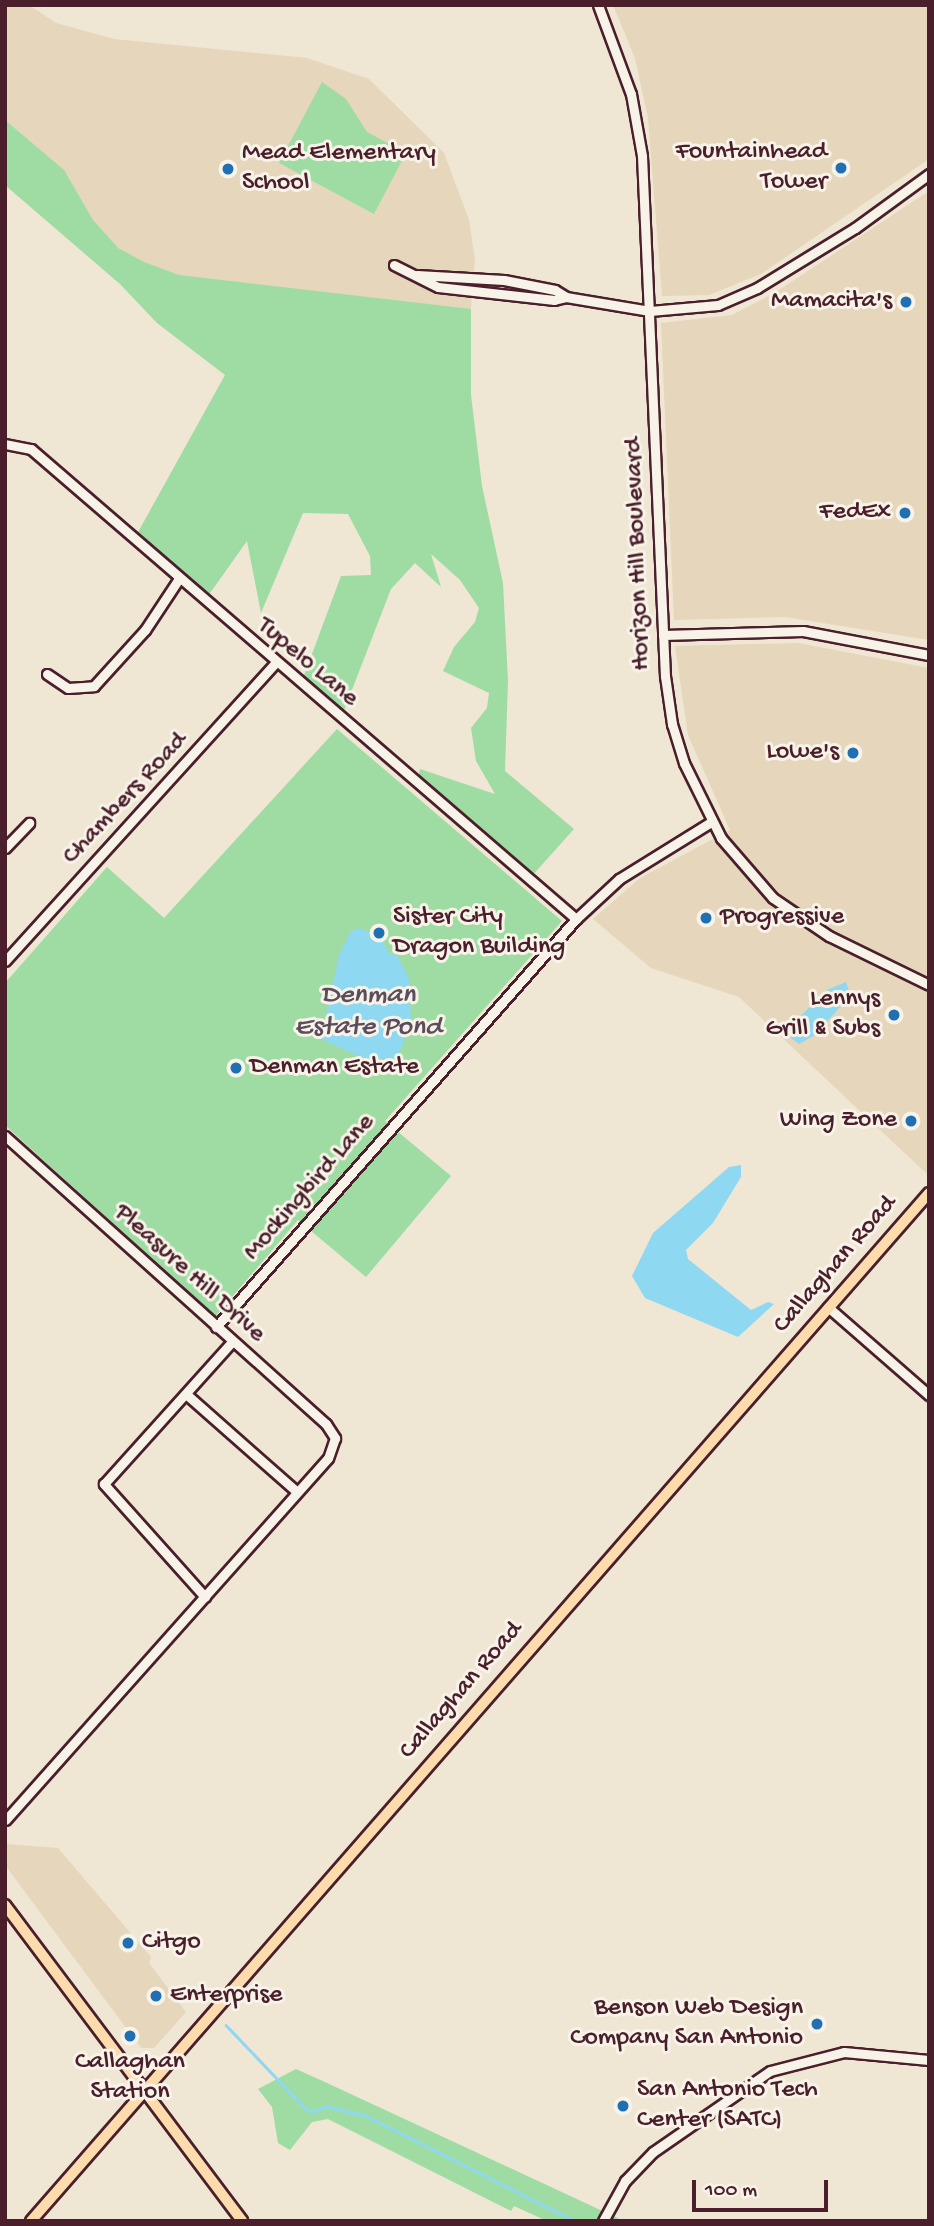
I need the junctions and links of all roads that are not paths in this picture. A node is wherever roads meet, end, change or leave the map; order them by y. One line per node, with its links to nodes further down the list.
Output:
1 (598, 5): 8 (street, Horizon Hill Boulevard)
2 (929, 174): 8 (street)
3 (394, 265): 4 (street)
4 (414, 275): 5 (street); 6 (street)
5 (470, 277): 6 (street); 7 (street)
6 (468, 290): 7 (street)
7 (566, 297): 8 (street)
8 (650, 311): 11 (street, Horizon Hill Boulevard)
9 (8, 444): 10 (street, Tupelo Lane)
10 (178, 580): 13 (street, Tupelo Lane); 14 (street)
11 (663, 635): 12 (street); 15 (street, Horizon Hill Boulevard)
12 (929, 655)
13 (275, 663): 18 (street, Tupelo Lane); 19 (street, Chambers Road)
14 (47, 674)
15 (711, 821): 18 (street, Mockingbird Lane); 20 (street, Horizon Hill Boulevard)
16 (29, 823): 17 (street)
17 (5, 848)
18 (576, 919): 24 (street, Mockingbird Lane)
19 (5, 961)
20 (929, 985)
21 (5, 1136): 24 (street, Pleasure Hill Drive)
22 (929, 1193): 23 (main road, Callaghan Road)
23 (828, 1307): 27 (street); 33 (main road, Callaghan Road)
24 (216, 1327): 25 (street, Pleasure Hill Drive)
25 (232, 1342): 26 (street); 28 (street, Pleasure Hill Drive)
26 (186, 1394): 28 (street); 29 (street)
27 (929, 1395)
28 (297, 1492): 29 (street)
29 (205, 1597): 30 (street)
30 (5, 1820)
31 (5, 1905): 33 (main road)
32 (929, 2060): 36 (street)
33 (144, 2088): 34 (main road, Callaghan Road); 35 (main road)
34 (31, 2221)
35 (242, 2221)
36 (603, 2221)

